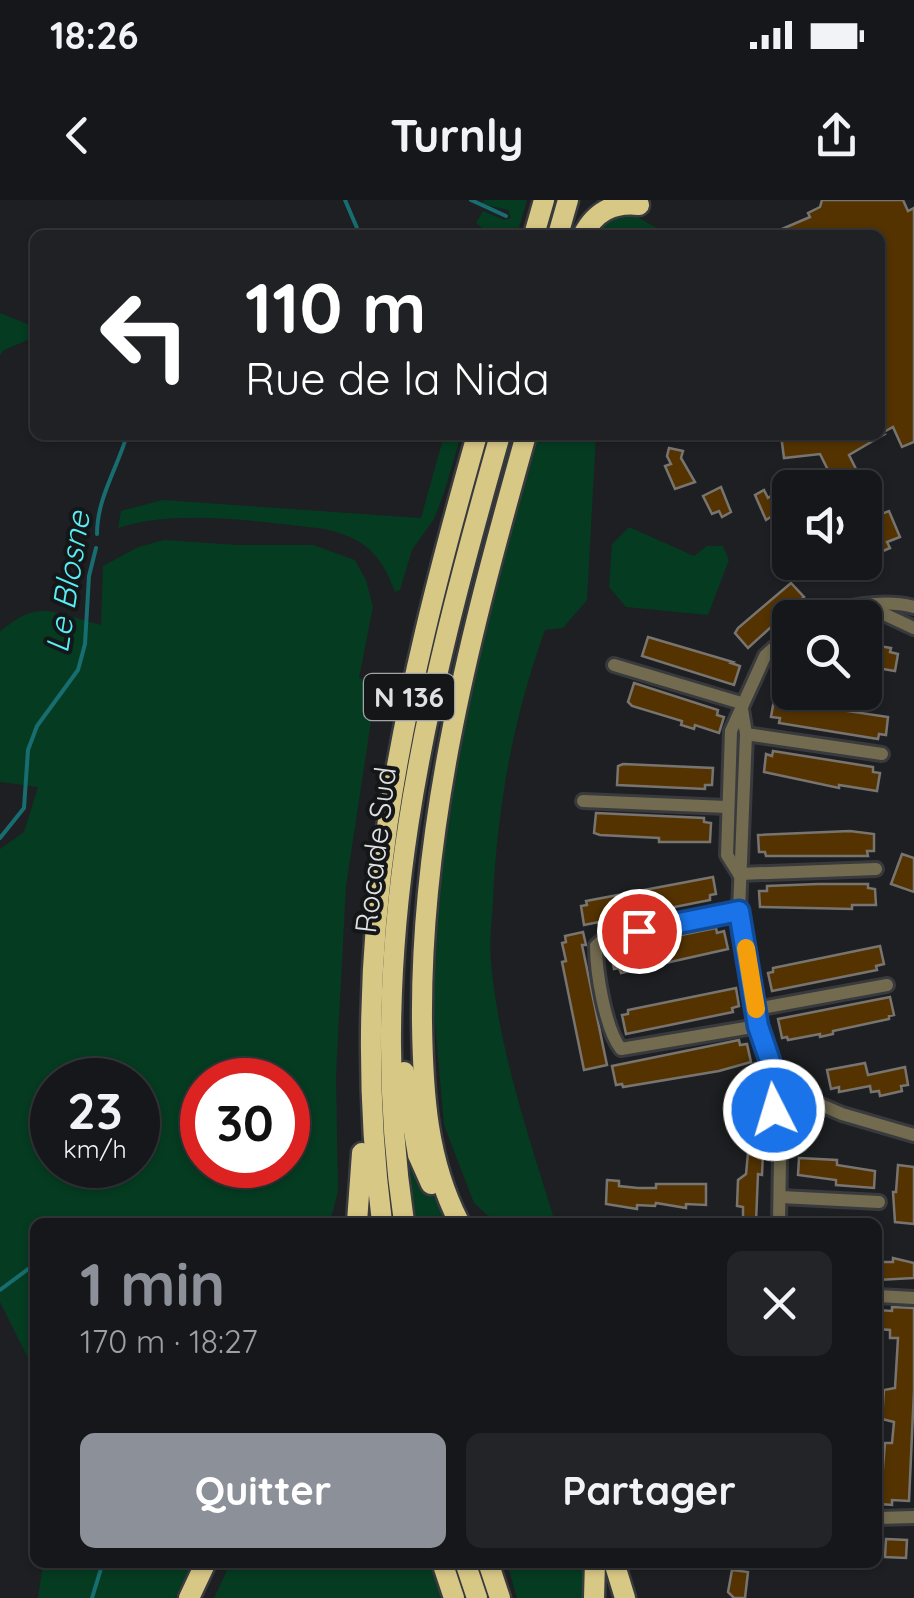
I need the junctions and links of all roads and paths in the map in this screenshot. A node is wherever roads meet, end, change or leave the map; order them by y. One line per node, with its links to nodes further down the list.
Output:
1 (544, 200): 4 (highway)
2 (568, 200): 5 (highway)
3 (634, 200): 6 (highway)
4 (535, 230)
5 (559, 230)
6 (587, 230)
7 (477, 440): 31 (highway, Rocade Sud / N 136)
8 (499, 440): 24 (highway, Rocade Sud / N 136)
9 (525, 440): 39 (highway)
10 (882, 604): 11 (street)
11 (914, 607)
12 (882, 613): 13 (street)
13 (914, 628)
14 (772, 649): 16 (street)
15 (614, 665): 16 (street)
16 (742, 703): 17 (street); 20 (street)
17 (746, 734): 18 (street); 22 (street)
18 (882, 754)
19 (583, 801): 20 (street)
20 (728, 807): 22 (street)
21 (876, 869): 22 (street)
22 (739, 874): 23 (street)
23 (739, 911): 26 (street); 27 (street)
24 (392, 978): 37 (highway, Rocade Sud / N 136); 38 (highway)
25 (888, 984): 26 (street)
26 (756, 1009): 27 (street)
27 (758, 1026): 28 (street)
28 (775, 1076): 29 (street); 30 (street)
29 (796, 1094): 30 (street); 32 (street)
30 (774, 1103): 33 (street)
31 (372, 1128): 35 (highway); 36 (highway, Rocade Sud / N 136)
32 (914, 1136)
33 (781, 1196): 34 (street); 40 (street)
34 (879, 1202)
35 (357, 1218)
36 (382, 1218)
37 (404, 1218)
38 (455, 1218)
39 (456, 1218)
40 (779, 1218)
41 (882, 1296): 42 (street)
42 (914, 1298)
43 (914, 1517): 44 (street)
44 (882, 1518)
45 (203, 1568): 52 (highway)
46 (219, 1568): 53 (highway)
47 (444, 1568): 54 (highway)
48 (467, 1568): 55 (highway)
49 (490, 1568): 56 (highway)
50 (595, 1568): 57 (highway)
51 (616, 1568): 58 (highway)
52 (189, 1598)
53 (204, 1598)
54 (454, 1598)
55 (476, 1598)
56 (500, 1598)
57 (594, 1598)
58 (625, 1598)

